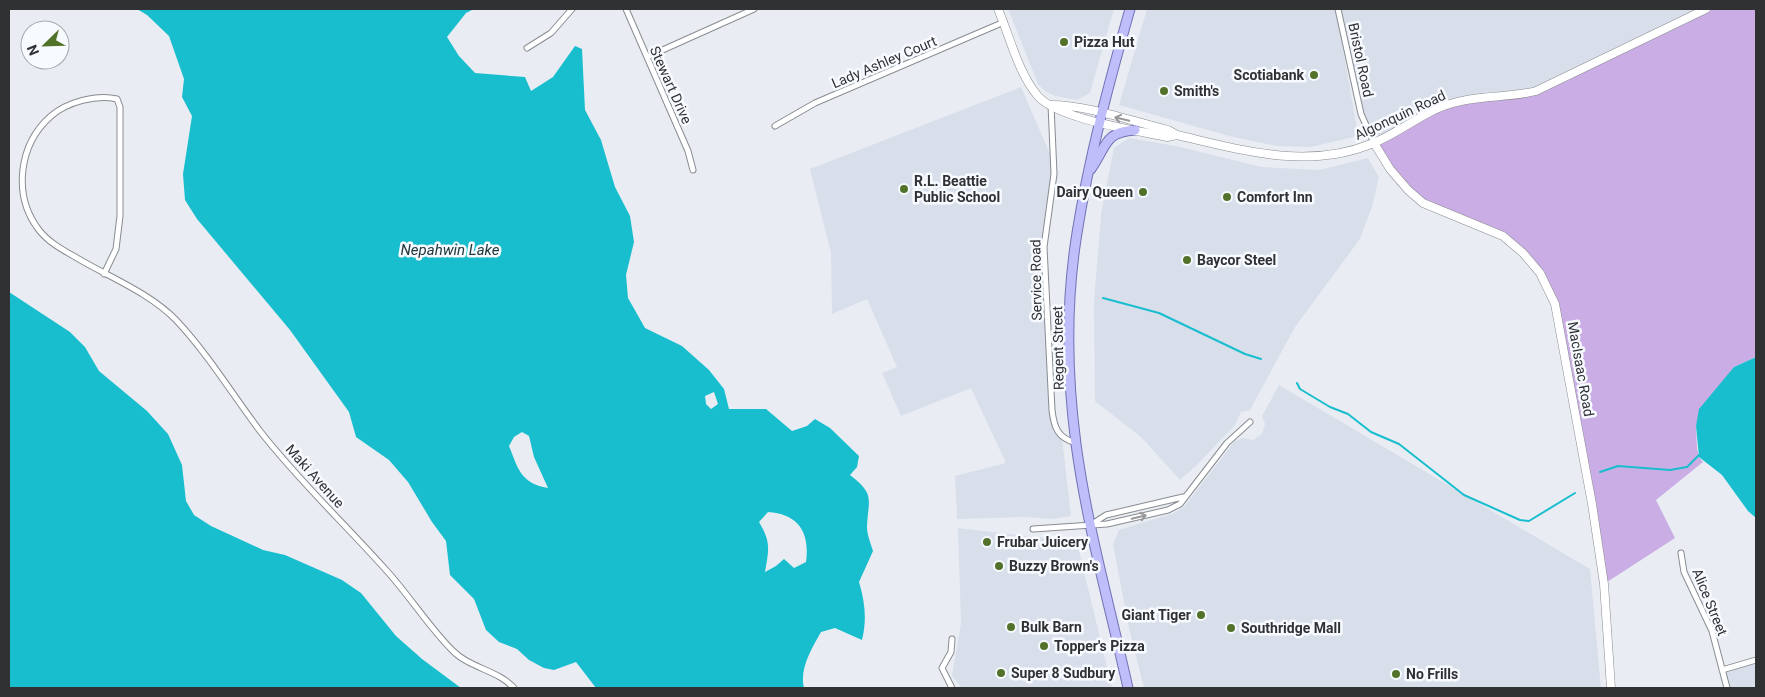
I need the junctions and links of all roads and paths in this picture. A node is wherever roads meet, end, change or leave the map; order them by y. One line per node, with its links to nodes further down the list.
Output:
1 (572, 9): 9 (street)
2 (626, 9): 10 (street, Stewart Drive)
3 (754, 9): 10 (street)
4 (998, 9): 8 (street)
5 (1130, 9): 12 (main road, Regent Street)
6 (1338, 9): 16 (street, Bristol Road)
7 (1706, 9): 16 (street, Algonquin Road)
8 (1004, 22): 11 (street); 13 (street, Lady Ashley Court)
9 (527, 48)
10 (647, 57): 17 (street, Stewart Drive)
11 (1050, 105): 12 (street); 21 (street, Service Road)
12 (1099, 117): 14 (street, Algonquin Road); 15 (street, Algonquin Road, one-way to 12); 18 (main road, Regent Street)
13 (775, 126)
14 (1135, 130): 15 (street, Algonquin Road); 18 (main road)
15 (1177, 135): 16 (street, Algonquin Road)
16 (1374, 144): 32 (street, MacIsaac Road)
17 (692, 170)
18 (1088, 174): 21 (main road, Regent Street)
19 (104, 274): 19 (street, Maki Avenue); 29 (street, Maki Avenue)
20 (1250, 422): 22 (street)
21 (1076, 443): 23 (main road, Regent Street)
22 (1183, 497): 23 (street); 23 (street, one-way to 22)
23 (1091, 524): 24 (street); 31 (main road, Regent Street)
24 (1033, 529)
25 (1681, 553): 28 (street, Alice Street)
26 (952, 639): 30 (street)
27 (1756, 660): 28 (street)
28 (1722, 670): 33 (street, Alice Street)
29 (514, 688)
30 (952, 688)
31 (1128, 688)
32 (1611, 688)
33 (1726, 688)

